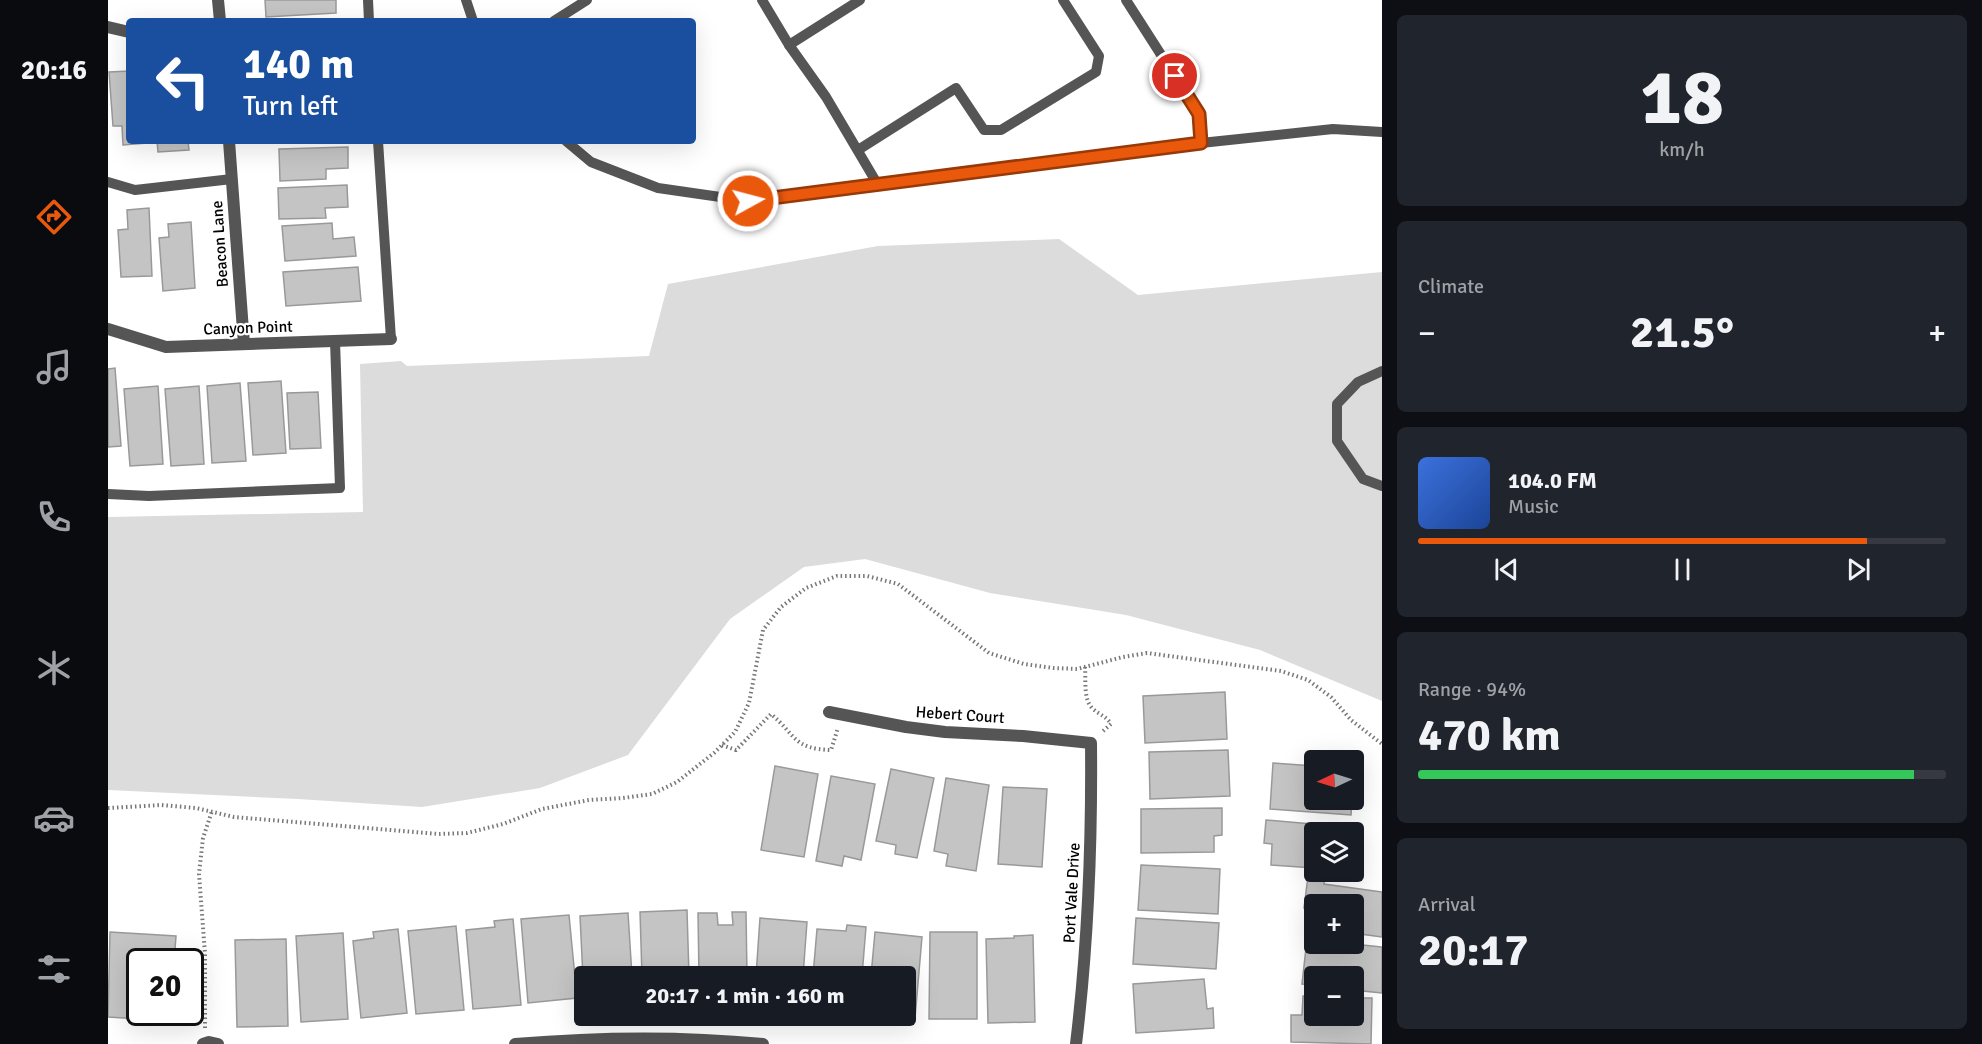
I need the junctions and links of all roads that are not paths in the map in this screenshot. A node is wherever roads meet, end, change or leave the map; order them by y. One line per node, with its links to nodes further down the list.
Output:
1 (218, 0): 9 (street)
2 (368, 0): 10 (lane)
3 (466, 0): 11 (lane)
4 (587, 0): 12 (lane)
5 (762, 0): 15 (lane)
6 (860, 0): 15 (lane)
7 (1063, 0): 21 (lane)
8 (1126, 0): 17 (lane)
9 (220, 18)
10 (369, 18)
11 (472, 18)
12 (559, 18)
13 (108, 27): 14 (street)
14 (126, 31)
15 (789, 45): 21 (lane)
16 (1382, 132): 17 (lane)
17 (1201, 143): 24 (lane)
18 (229, 144): 22 (street, Beacon Lane)
19 (378, 144): 26 (lane)
20 (570, 144): 24 (lane)
21 (858, 150): 24 (lane)
22 (232, 179): 23 (lane); 28 (street, Beacon Lane)
23 (108, 182)
24 (878, 185)
25 (108, 329): 28 (street, Canyon Point)
26 (391, 339): 27 (street, Canyon Point)
27 (335, 341): 28 (street, Canyon Point); 31 (lane)
28 (244, 344)
29 (1382, 371): 30 (lane)
30 (1382, 486)
31 (108, 494)
32 (829, 712): 33 (street, Hebert Court)
33 (1091, 743): 36 (street, Port Vale Drive)
34 (515, 1044): 35 (street)
35 (763, 1044)
36 (1076, 1044)

